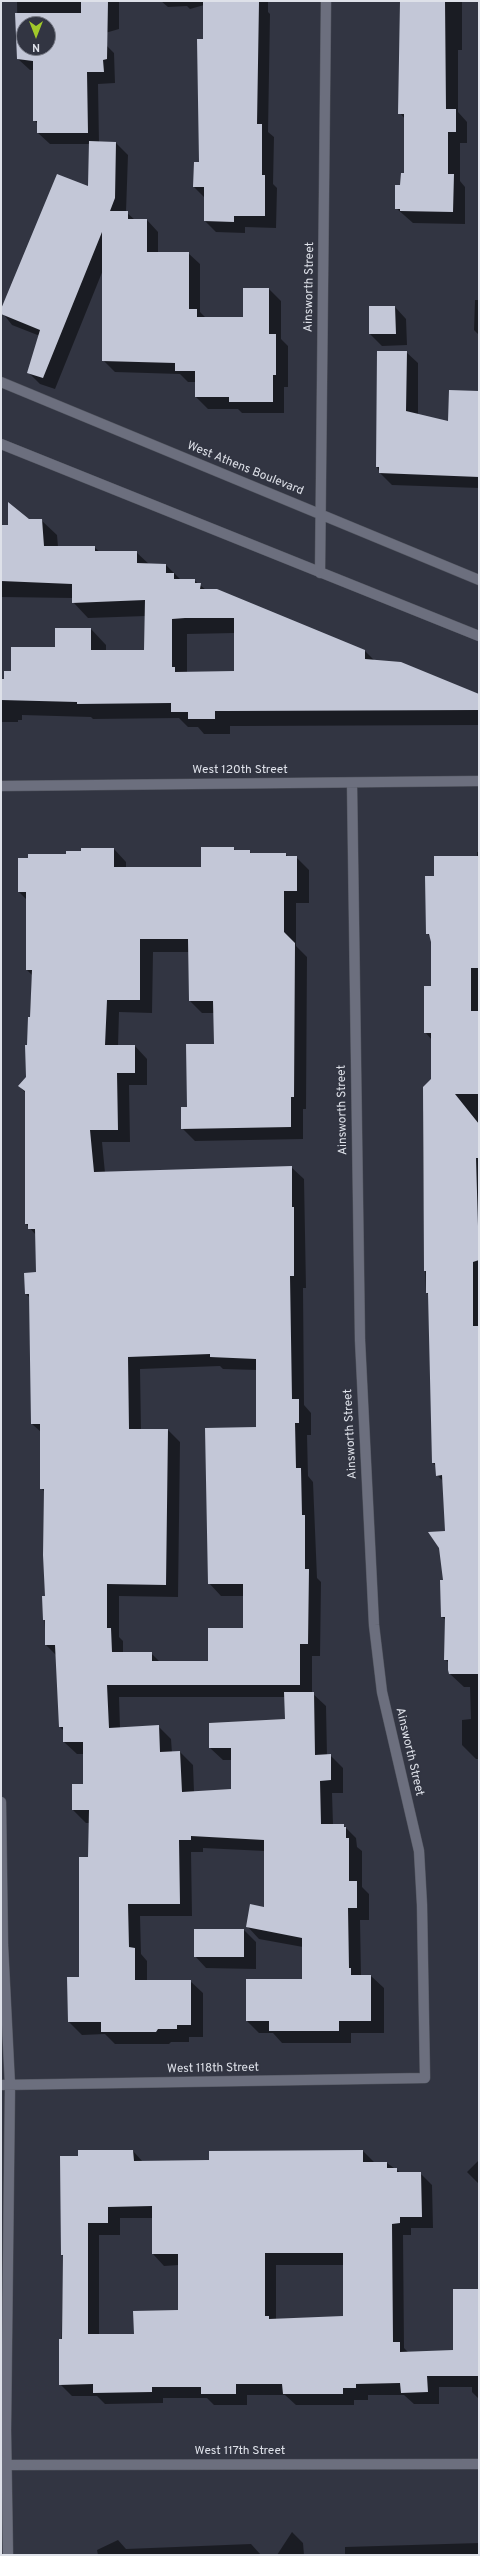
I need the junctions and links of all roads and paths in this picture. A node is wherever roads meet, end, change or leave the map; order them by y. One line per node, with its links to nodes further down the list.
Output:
1 (326, 1): 4 (street, Ainsworth Street)
2 (1, 382): 4 (street, West Athens Boulevard)
3 (1, 444): 5 (street)
4 (321, 514): 5 (street, Ainsworth Street); 6 (street, West Athens Boulevard)
5 (320, 573): 7 (street)
6 (479, 580)
7 (479, 636)
8 (479, 781): 9 (street, West 120th Street)
9 (352, 783): 10 (street, West 120th Street); 12 (street, Ainsworth Street)
10 (1, 786)
11 (1, 1802): 13 (street)
12 (425, 2078): 13 (street, West 118th Street)
13 (5, 2085): 15 (street)
14 (479, 2464): 15 (street, West 117th Street)
15 (4, 2465): 16 (street)
16 (8, 2555)

